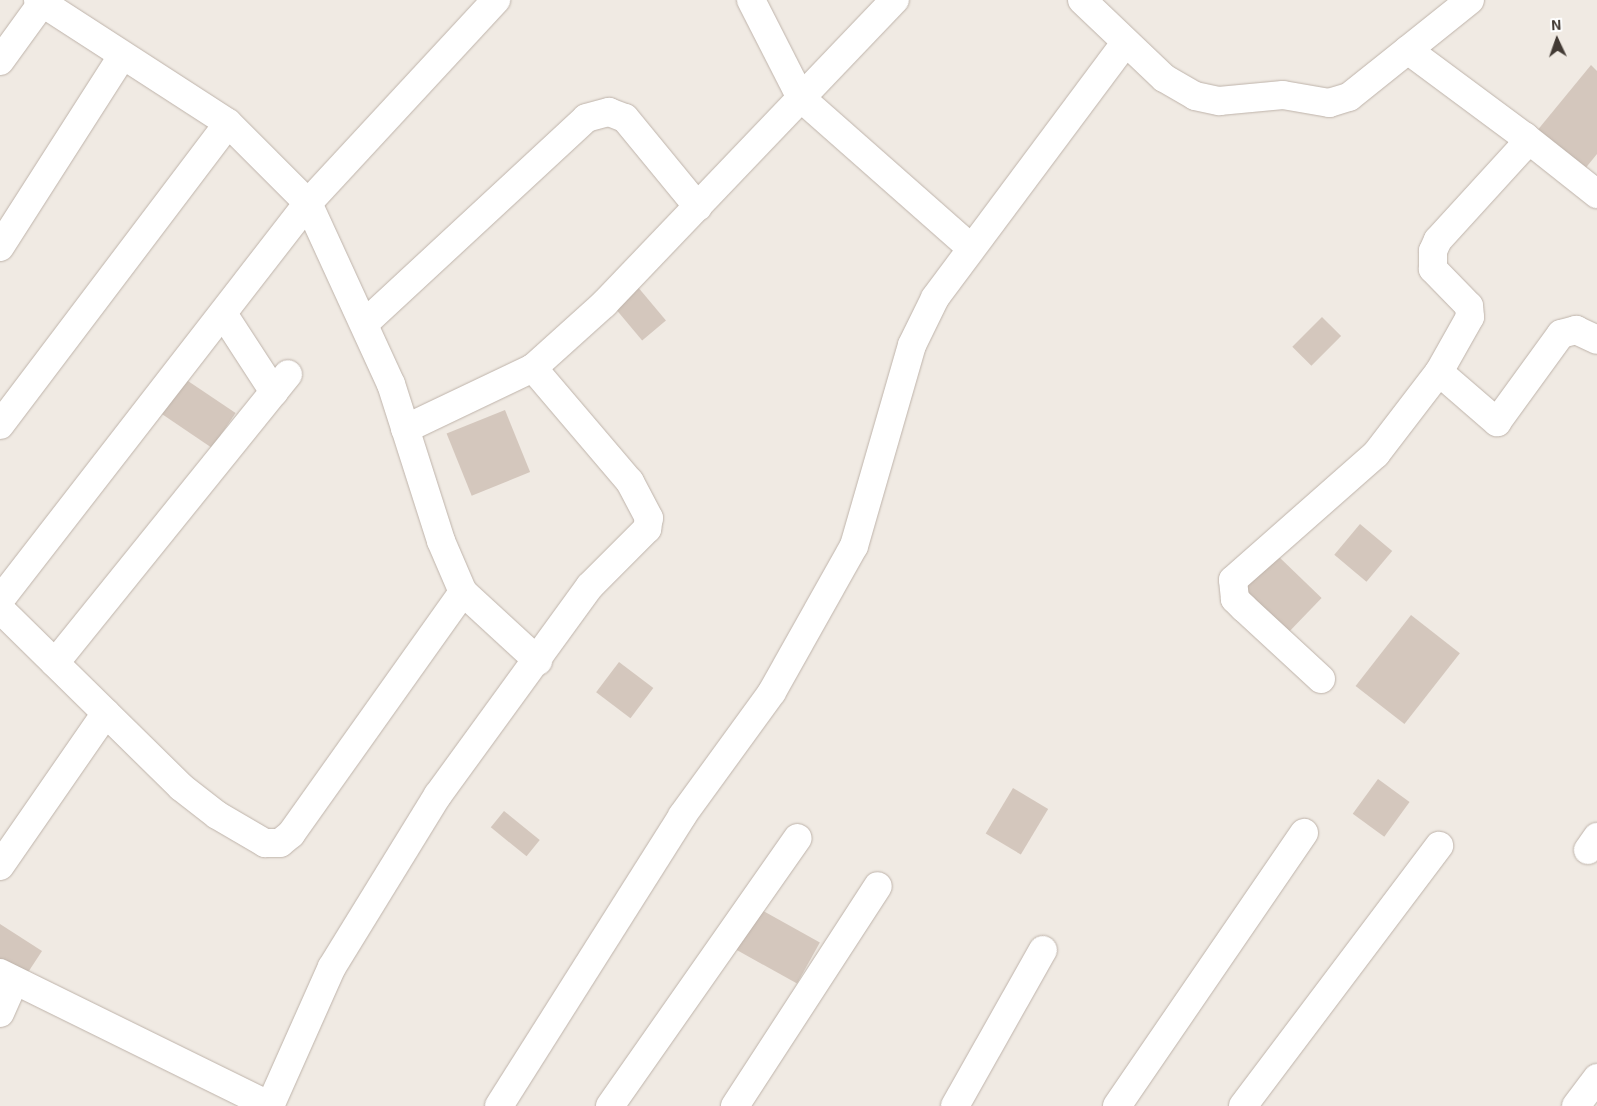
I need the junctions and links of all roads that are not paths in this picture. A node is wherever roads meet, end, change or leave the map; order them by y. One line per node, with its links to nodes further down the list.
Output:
1 (496, 0): 15 (street)
2 (752, 0): 11 (street)
3 (895, 0): 11 (street)
4 (1082, 0): 7 (street)
5 (1470, 0): 8 (street)
6 (40, 2): 9 (street); 10 (street)
7 (1124, 44): 8 (street); 17 (street)
8 (1408, 50): 13 (street)
9 (121, 58): 12 (street); 18 (street)
10 (0, 60)
11 (800, 98): 16 (street); 17 (street)
12 (228, 123): 15 (street); 24 (street)
13 (1525, 137): 14 (street); 23 (street)
14 (1597, 194)
15 (308, 203): 19 (street); 20 (street)
16 (698, 207): 20 (street); 22 (street)
17 (970, 246): 43 (street)
18 (0, 247)
19 (224, 315): 27 (street); 30 (street)
20 (365, 323): 25 (street)
21 (1597, 340): 23 (street)
22 (533, 368): 25 (street); 29 (street)
23 (1439, 372): 31 (street)
24 (0, 425)
25 (405, 429): 26 (street)
26 (463, 592): 29 (street); 32 (street)
27 (0, 600)
28 (0, 609): 30 (street)
29 (538, 661): 42 (street)
30 (55, 662): 32 (street)
31 (1321, 679)
32 (106, 713): 36 (street)
33 (1304, 833): 47 (street)
34 (798, 838): 44 (street)
35 (1439, 846): 48 (street)
36 (0, 866)
37 (878, 886): 45 (street)
38 (1043, 950): 46 (street)
39 (7, 977): 40 (street); 42 (street)
40 (0, 1013)
41 (1597, 1078): 49 (street)
42 (270, 1106)
43 (499, 1106)
44 (610, 1106)
45 (735, 1106)
46 (955, 1106)
47 (1117, 1106)
48 (1243, 1106)
49 (1576, 1106)

